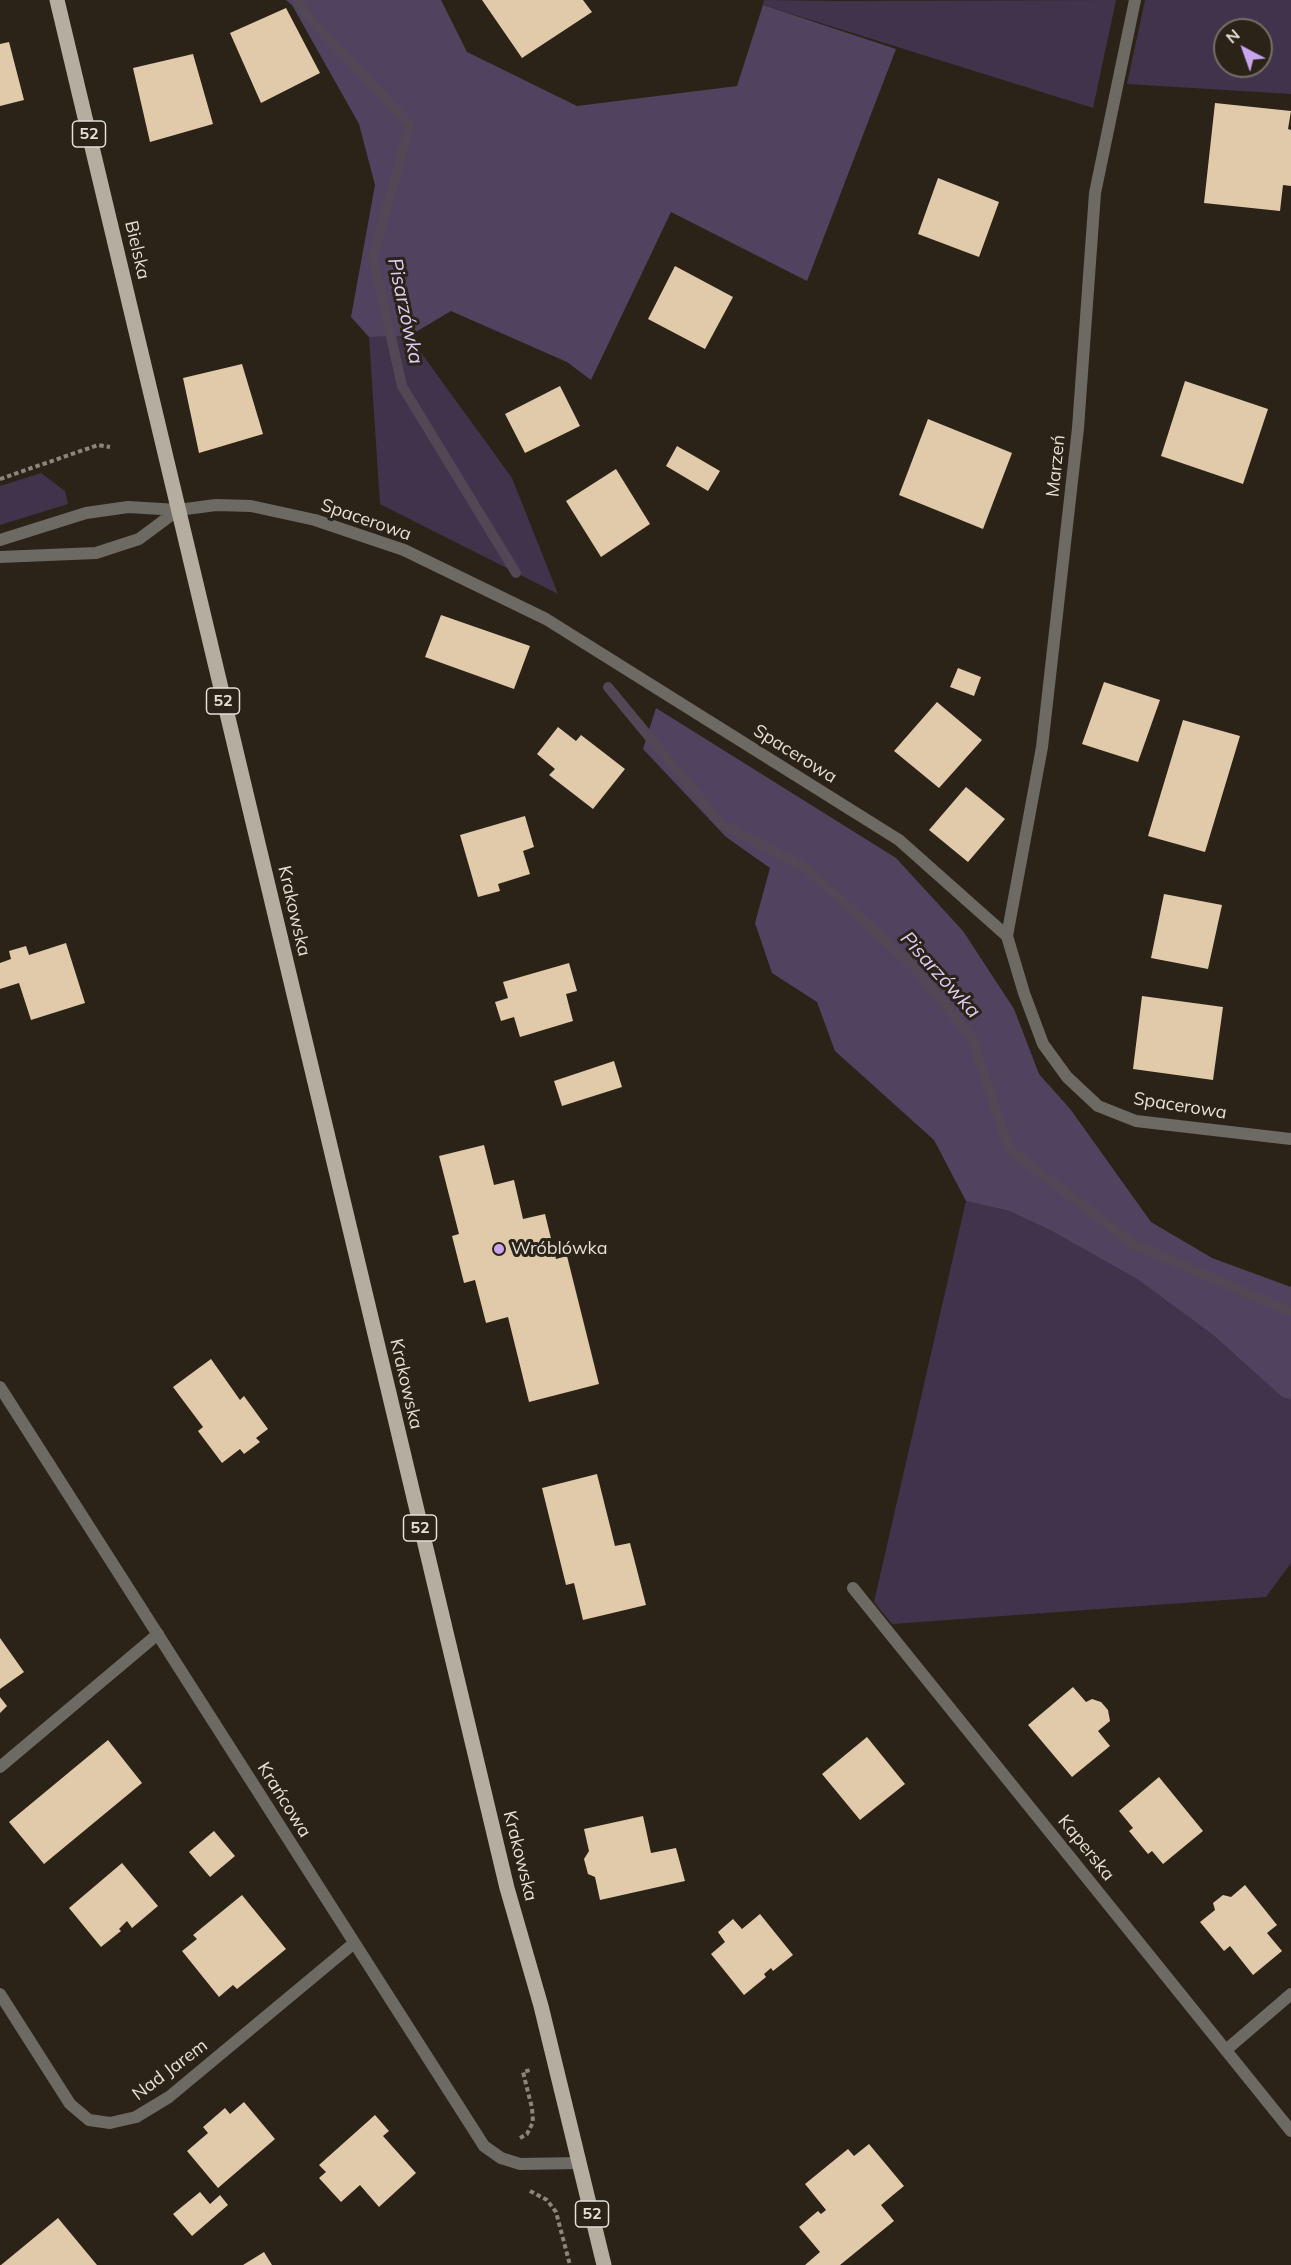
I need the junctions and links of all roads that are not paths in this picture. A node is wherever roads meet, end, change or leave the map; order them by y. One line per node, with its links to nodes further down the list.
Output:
1 (57, 0): 3 (main road, Bielska / 52)
2 (1135, 0): 6 (street, Marzeń)
3 (178, 510): 4 (street, Spacerowa); 5 (street); 6 (street, Spacerowa); 17 (main road, Krakowska / 52)
4 (0, 540)
5 (0, 557)
6 (1007, 936): 7 (street, Spacerowa)
7 (1291, 1139)
8 (0, 1387): 10 (street, Krańcowa)
9 (853, 1588): 15 (street, Kaperska)
10 (158, 1634): 11 (street); 12 (street, Krańcowa)
11 (0, 1767)
12 (353, 1944): 13 (street, Nad Jarem); 17 (street, Krańcowa)
13 (0, 1994)
14 (1291, 1994): 15 (street)
15 (1226, 2050): 16 (street, Kaperska)
16 (1291, 2131)
17 (580, 2163): 18 (main road, Krakowska / 52)
18 (604, 2265)

